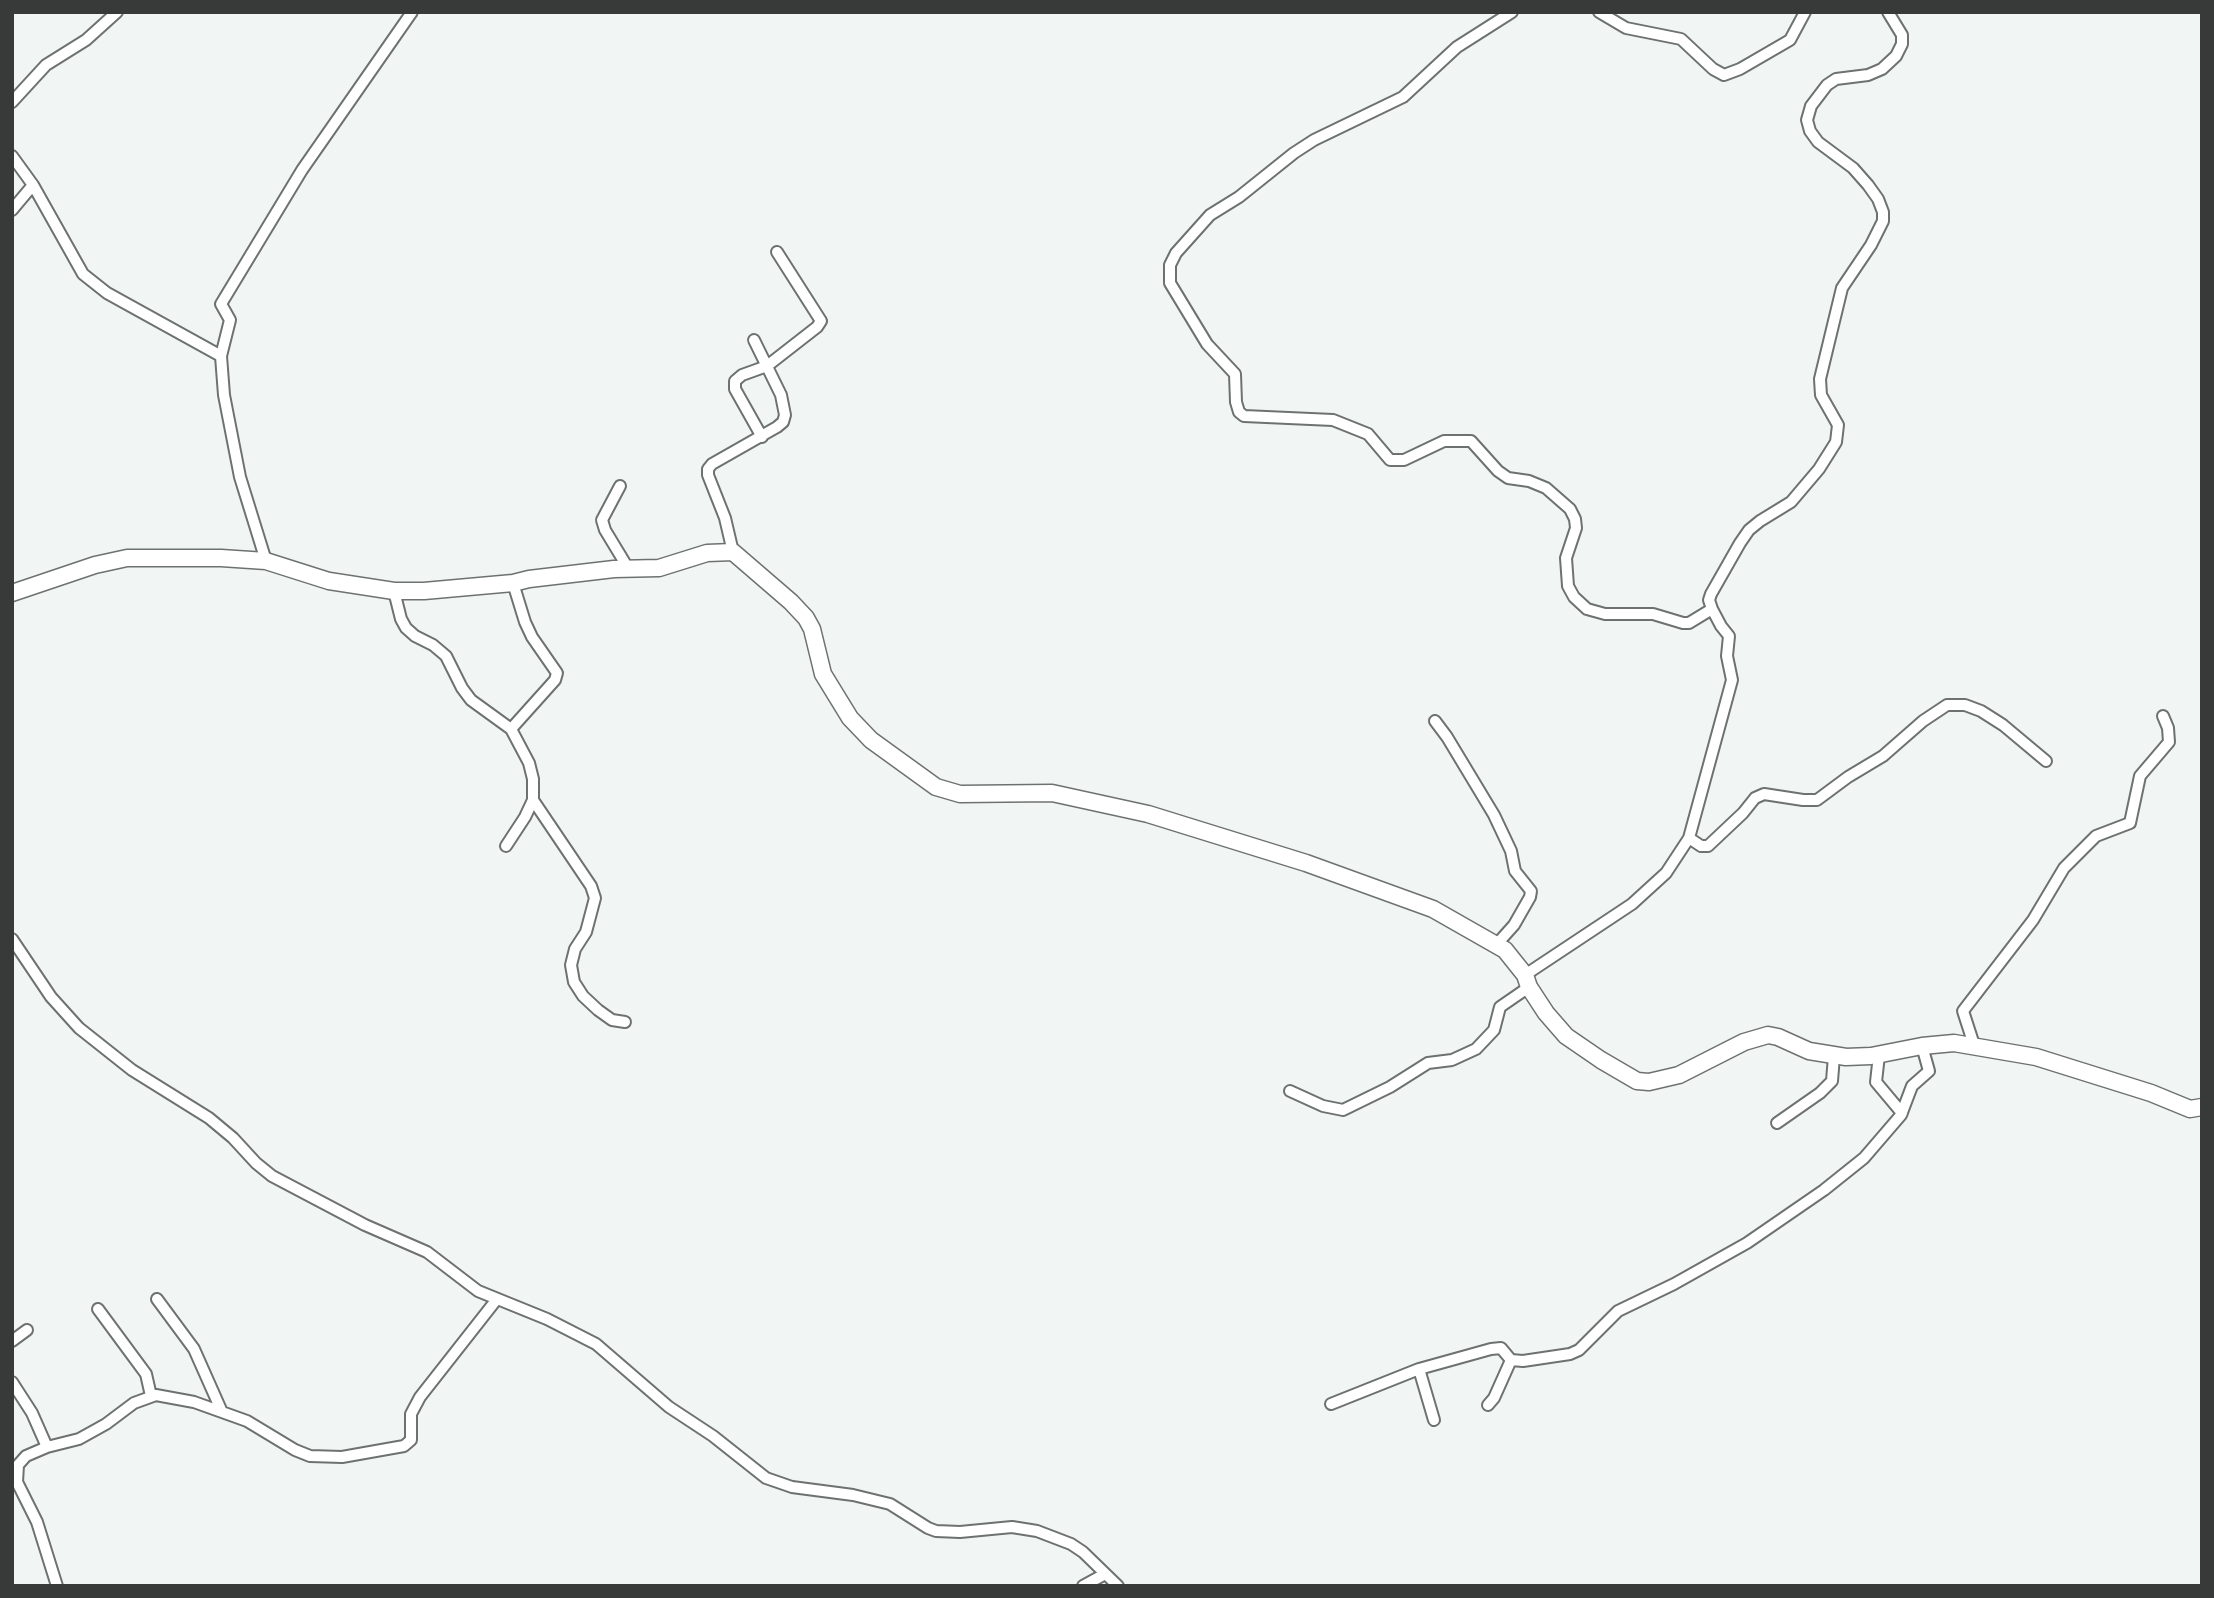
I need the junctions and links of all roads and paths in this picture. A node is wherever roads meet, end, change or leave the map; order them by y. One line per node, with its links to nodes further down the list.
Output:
1 (117, 12): 7 (street)
2 (412, 12): 13 (street)
3 (1512, 12): 23 (street)
4 (1599, 12): 5 (street)
5 (1805, 12)
6 (1888, 12): 23 (street)
7 (12, 102)
8 (12, 156): 9 (street)
9 (33, 185): 10 (street); 13 (street)
10 (12, 210)
11 (777, 252): 14 (street)
12 (754, 341): 14 (street)
13 (221, 356): 18 (street)
14 (766, 366): 15 (street); 15 (street)
15 (762, 436): 17 (street)
16 (620, 486): 19 (street)
17 (733, 552): 19 (street); 32 (street)
18 (266, 561): 21 (street); 22 (street)
19 (628, 568): 20 (street)
20 (513, 583): 21 (street); 26 (street)
21 (394, 591): 26 (street)
22 (12, 593)
23 (1712, 609): 29 (street)
24 (2163, 716): 35 (street)
25 (1435, 722): 32 (street)
26 (511, 729): 28 (street)
27 (2046, 761): 29 (street)
28 (533, 800): 30 (street); 34 (street)
29 (1689, 838): 33 (street)
30 (506, 846)
31 (12, 939): 44 (street)
32 (1497, 944): 33 (street)
33 (1527, 981): 38 (street); 39 (street)
34 (625, 1022)
35 (1975, 1045): 36 (street); 40 (street)
36 (1922, 1046): 37 (street); 41 (street)
37 (1879, 1055): 38 (street); 41 (street)
38 (1834, 1056): 42 (street)
39 (1290, 1091)
40 (2202, 1107)
41 (1902, 1112): 48 (street)
42 (1777, 1123)
43 (157, 1299): 54 (street)
44 (497, 1299): 54 (street); 58 (street)
45 (98, 1309): 51 (street)
46 (27, 1330): 47 (street)
47 (12, 1341)
48 (1511, 1360): 49 (street); 53 (street)
49 (1419, 1369): 52 (street); 55 (street)
50 (12, 1382): 56 (street)
51 (151, 1396): 54 (street); 56 (street)
52 (1331, 1404)
53 (1488, 1405)
54 (222, 1412)
55 (1434, 1420)
56 (47, 1447): 57 (street)
57 (16, 1462): 59 (street)
58 (1105, 1574): 60 (street); 61 (street)
59 (57, 1586)
60 (1083, 1586)
61 (1118, 1586)

